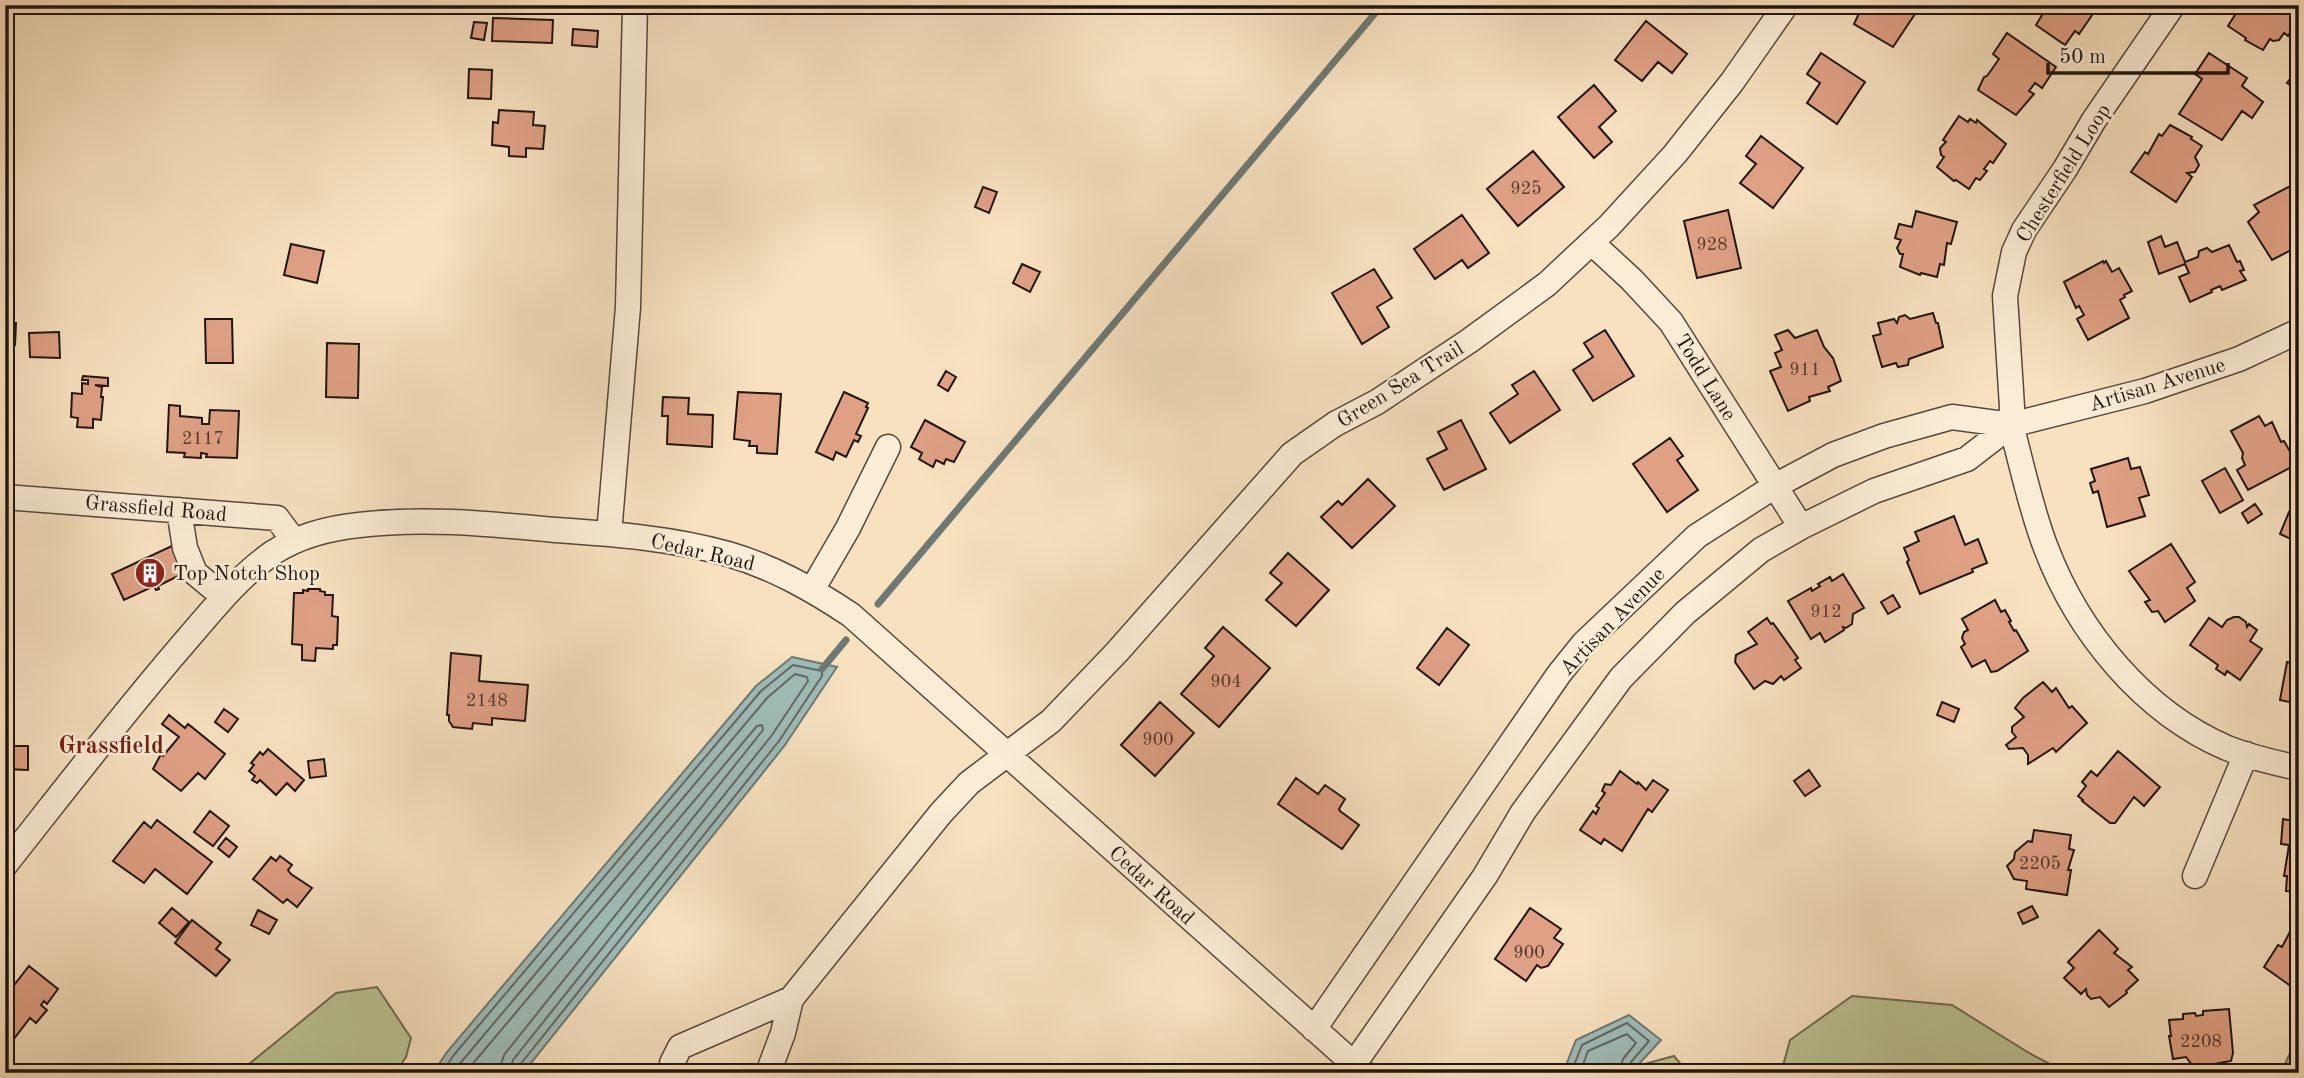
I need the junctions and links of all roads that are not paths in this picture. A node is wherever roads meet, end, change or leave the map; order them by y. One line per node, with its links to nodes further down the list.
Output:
1 (635, 5): 12 (street)
2 (1786, 5): 4 (street, Green Sea Trail)
3 (2173, 5): 6 (street, Chesterfield Loop)
4 (1591, 243): 8 (street, Todd Lane); 16 (street, Green Sea Trail)
5 (2296, 340): 6 (street, Artisan Avenue)
6 (2011, 425): 8 (street, Artisan Avenue); 11 (street, Artisan Avenue); 17 (street, Chesterfield Loop)
7 (888, 447): 14 (street)
8 (1774, 486): 11 (street, Todd Lane); 22 (street, Artisan Avenue)
9 (5, 497): 10 (street, Grassfield Road)
10 (179, 510): 13 (street, Grassfield Road); 15 (street)
11 (1801, 527): 23 (street, Artisan Avenue)
12 (609, 534): 13 (street, Cedar Road); 14 (street, Cedar Road)
13 (294, 541): 15 (street, Cedar Road)
14 (812, 590): 16 (street, Cedar Road)
15 (225, 597): 19 (street, Cedar Road)
16 (1005, 754): 21 (street, Green Sea Trail); 22 (street, Cedar Road)
17 (2246, 754): 18 (street, Chesterfield Loop); 20 (street)
18 (2299, 768)
19 (5, 865)
20 (2195, 876)
21 (791, 999): 24 (street); 25 (street)
22 (1314, 1029): 23 (street, Cedar Road)
23 (1359, 1068)
24 (673, 1073)
25 (768, 1073)

